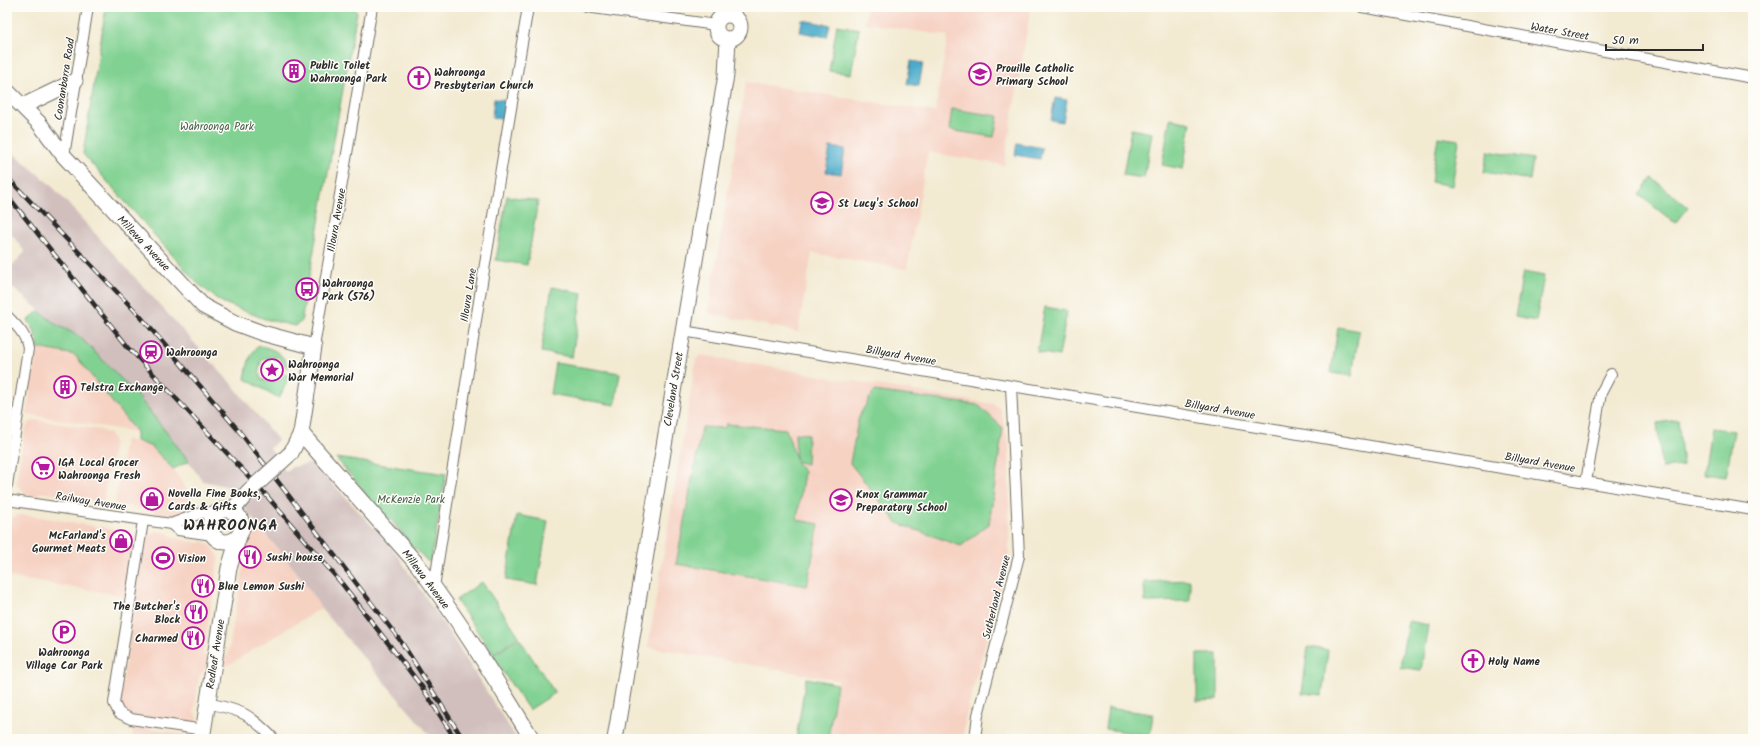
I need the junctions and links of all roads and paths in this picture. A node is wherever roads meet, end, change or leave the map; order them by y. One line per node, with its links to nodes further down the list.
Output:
1 (88, 7): 10 (street, Coonanbarra Road)
2 (372, 7): 16 (street, Illoura Avenue)
3 (528, 7): 30 (street, Illoura Lane)
4 (586, 7): 7 (street)
5 (1362, 7): 9 (street, Water Street)
6 (735, 12): 7 (street); 8 (street)
7 (716, 25): 8 (street)
8 (728, 39): 15 (street, Cleveland Street)
9 (1753, 78)
10 (75, 80): 12 (street); 13 (street, Coonanbarra Road)
11 (7, 91): 12 (street, Millewa Avenue)
12 (23, 106): 13 (street, Millewa Avenue)
13 (64, 156): 16 (street, Millewa Avenue)
14 (7, 316): 21 (street)
15 (683, 331): 18 (street, Billyard Avenue); 35 (street, Cleveland Street)
16 (314, 347): 19 (street, Illoura Avenue)
17 (1612, 374): 20 (street)
18 (1011, 386): 20 (street, Billyard Avenue); 36 (street, Sutherland Avenue)
19 (301, 433): 24 (street, bridge); 30 (street, Millewa Avenue)
20 (1586, 482): 23 (street, Billyard Avenue)
21 (7, 485)
22 (7, 500): 25 (street, Railway Avenue)
23 (1753, 510)
24 (226, 511): 26 (street, Railway Avenue); 27 (street); 28 (street)
25 (143, 520): 26 (street, Railway Avenue); 32 (street)
26 (171, 524): 28 (street, Railway Avenue)
27 (239, 536): 28 (street); 29 (street, Redleaf Avenue)
28 (214, 537): 29 (street)
29 (229, 568): 31 (street, Redleaf Avenue)
30 (434, 587): 34 (street, Millewa Avenue)
31 (207, 703): 32 (street, Redleaf Avenue); 33 (street)
32 (203, 735)
33 (274, 739)
34 (532, 739)
35 (615, 739)
36 (975, 739)

